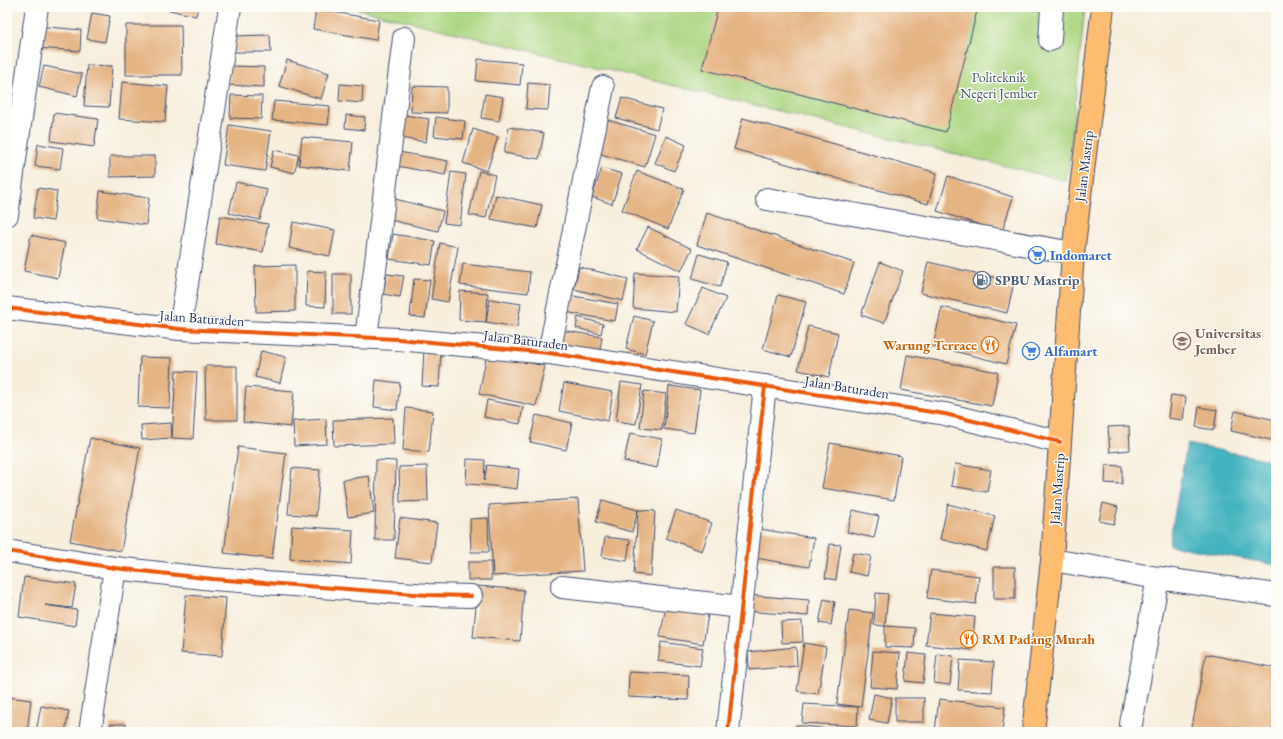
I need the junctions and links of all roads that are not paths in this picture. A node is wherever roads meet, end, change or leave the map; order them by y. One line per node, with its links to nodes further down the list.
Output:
1 (37, 7): 9 (street)
2 (230, 7): 12 (street)
3 (1052, 7): 6 (street)
4 (1103, 7): 10 (main road, Jalan Mastrip)
5 (404, 38): 13 (street)
6 (1050, 40)
7 (604, 87): 14 (street)
8 (767, 199): 10 (street)
9 (7, 215)
10 (1073, 253): 16 (main road, Jalan Mastrip)
11 (7, 308): 12 (street, Jalan Baturaden)
12 (180, 329): 13 (street, Jalan Baturaden)
13 (366, 337): 14 (street, Jalan Baturaden)
14 (549, 353): 15 (street, Jalan Baturaden)
15 (765, 386): 16 (street, Jalan Baturaden); 24 (street)
16 (1060, 442): 18 (main road, Jalan Mastrip)
17 (7, 551): 19 (street)
18 (1052, 560): 20 (street); 28 (main road, Jalan Mastrip)
19 (115, 568): 22 (street); 26 (street)
20 (1158, 578): 23 (street); 25 (street)
21 (562, 587): 24 (street)
22 (471, 596)
23 (1276, 596)
24 (742, 607): 27 (street)
25 (1131, 724)
26 (90, 732)
27 (728, 732)
28 (1033, 732)

